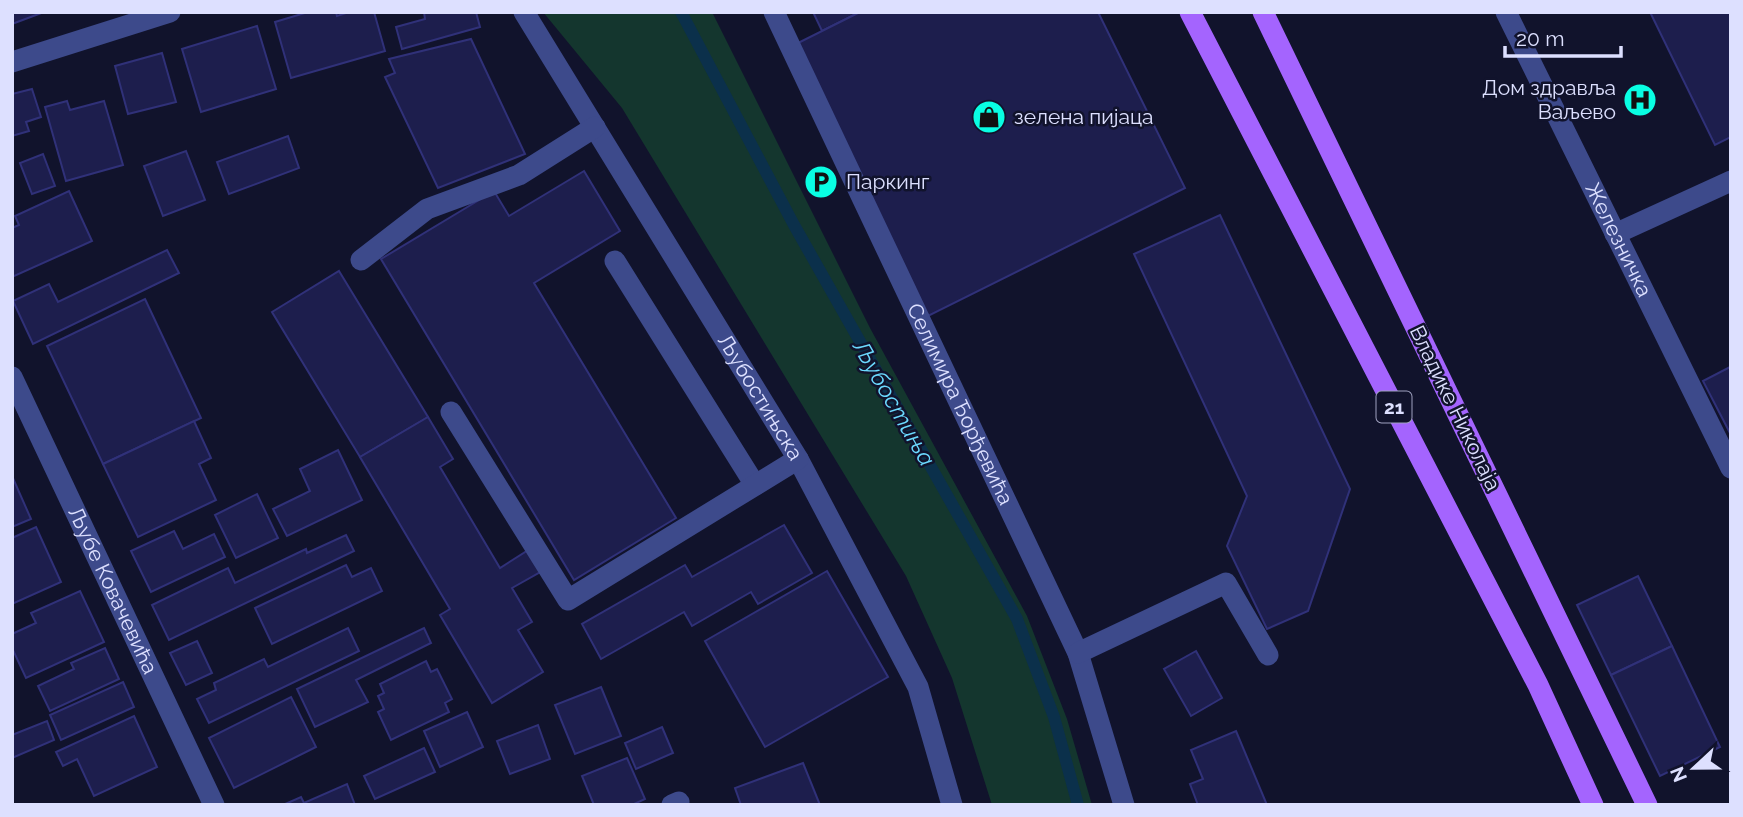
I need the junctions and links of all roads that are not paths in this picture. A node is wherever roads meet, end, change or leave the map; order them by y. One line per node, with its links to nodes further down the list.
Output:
1 (170, 12): 7 (street)
2 (524, 12): 8 (street, Љубостињска)
3 (774, 12): 18 (street, Селимира Ђорђевића)
4 (1190, 12): 23 (main road, 21)
5 (1263, 12): 24 (main road, Владике Николаја)
6 (1506, 12): 10 (street, Железничка)
7 (12, 62)
8 (595, 127): 11 (street); 15 (street, Љубостињска)
9 (1731, 181): 10 (street)
10 (1615, 234): 16 (street, Железничка)
11 (361, 260)
12 (615, 261): 17 (street)
13 (12, 377): 20 (street, Љубе Ковачевића)
14 (451, 412): 17 (street)
15 (798, 459): 17 (street); 21 (street, Љубостињска)
16 (1731, 468)
17 (755, 485)
18 (1078, 653): 19 (street); 22 (street, Селимира Ђорђевића)
19 (1268, 655)
20 (214, 805)
21 (952, 805)
22 (1124, 805)
23 (1593, 805)
24 (1647, 805)

